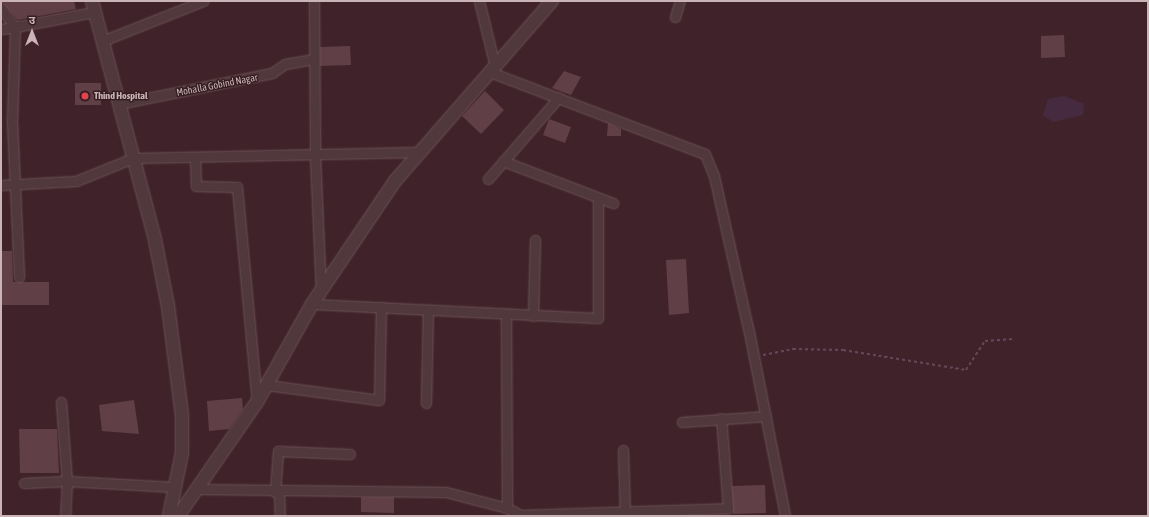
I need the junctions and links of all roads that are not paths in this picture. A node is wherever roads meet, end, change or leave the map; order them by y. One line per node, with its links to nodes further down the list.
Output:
1 (203, 1): 11 (street)
2 (314, 1): 12 (street)
3 (479, 1): 13 (street)
4 (552, 1): 13 (street)
5 (680, 1): 8 (street)
6 (93, 7): 9 (street); 11 (street)
7 (1, 8): 9 (street)
8 (674, 17)
9 (15, 27): 10 (street); 23 (street)
10 (1, 29)
11 (102, 40): 15 (street)
12 (313, 59): 15 (street, Mohalla Gobind Nagar); 17 (street)
13 (493, 69): 14 (street); 16 (street)
14 (559, 97): 20 (street); 38 (street)
15 (118, 104): 18 (street)
16 (418, 152): 17 (street); 28 (street)
17 (315, 156): 19 (street); 28 (street)
18 (133, 158): 19 (street); 23 (street); 45 (street)
19 (195, 158): 36 (street)
20 (503, 161): 21 (street); 24 (street)
21 (488, 179)
22 (1, 185): 23 (street)
23 (15, 186): 27 (street)
24 (598, 198): 25 (street); 33 (street)
25 (613, 203)
26 (535, 240): 33 (street)
27 (19, 277)
28 (322, 293): 29 (street)
29 (312, 304): 30 (street); 34 (street)
30 (381, 307): 31 (street); 34 (street)
31 (428, 310): 32 (street); 37 (street)
32 (506, 315): 33 (street); 48 (street)
33 (533, 316)
34 (267, 385): 36 (street)
35 (61, 402): 43 (street)
36 (257, 402): 46 (street)
37 (426, 403)
38 (766, 416): 39 (street); 54 (street)
39 (721, 418): 40 (street); 49 (street)
40 (682, 422)
41 (623, 450): 49 (street)
42 (350, 454): 47 (street)
43 (67, 481): 44 (street); 45 (street); 50 (street)
44 (24, 483)
45 (175, 487): 51 (street)
46 (197, 489): 47 (street); 52 (street)
47 (277, 492): 48 (street); 53 (street)
48 (507, 508): 49 (street)
49 (625, 513)
50 (65, 516)
51 (170, 516)
52 (178, 516)
53 (280, 516)
54 (785, 516)

